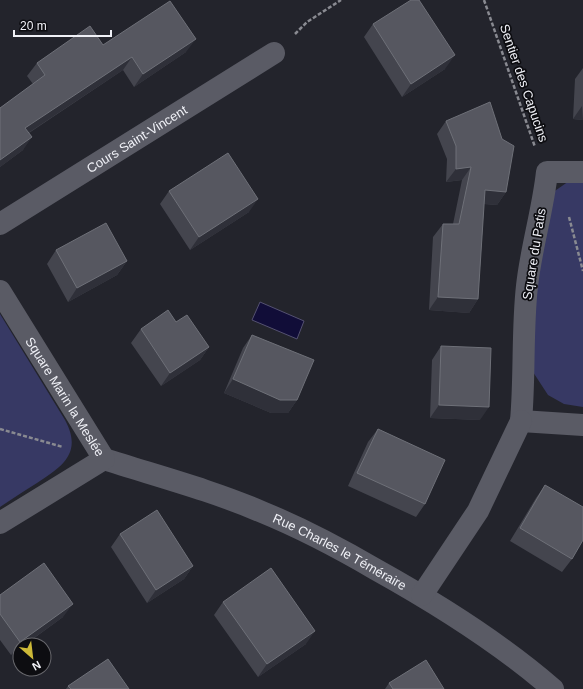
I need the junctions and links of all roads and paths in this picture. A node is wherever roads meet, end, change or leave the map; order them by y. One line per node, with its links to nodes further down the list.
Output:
1 (341, 0): 3 (path)
2 (484, 0): 4 (path, Sentier des Capucins)
3 (274, 53): 6 (street, Cours Saint-Vincent)
4 (547, 172): 5 (street); 8 (street, Square du Patis)
5 (583, 172)
6 (0, 224)
7 (0, 291): 11 (street, Square Marin la Meslée)
8 (520, 421): 9 (street); 13 (street, Square du Patis)
9 (583, 425)
10 (0, 429): 11 (path)
11 (104, 459): 12 (street, Square Marin la Meslée); 13 (street, Rue Charles le Téméraire)
12 (0, 523)
13 (422, 595): 14 (street, Rue Charles le Téméraire)
14 (553, 689)

